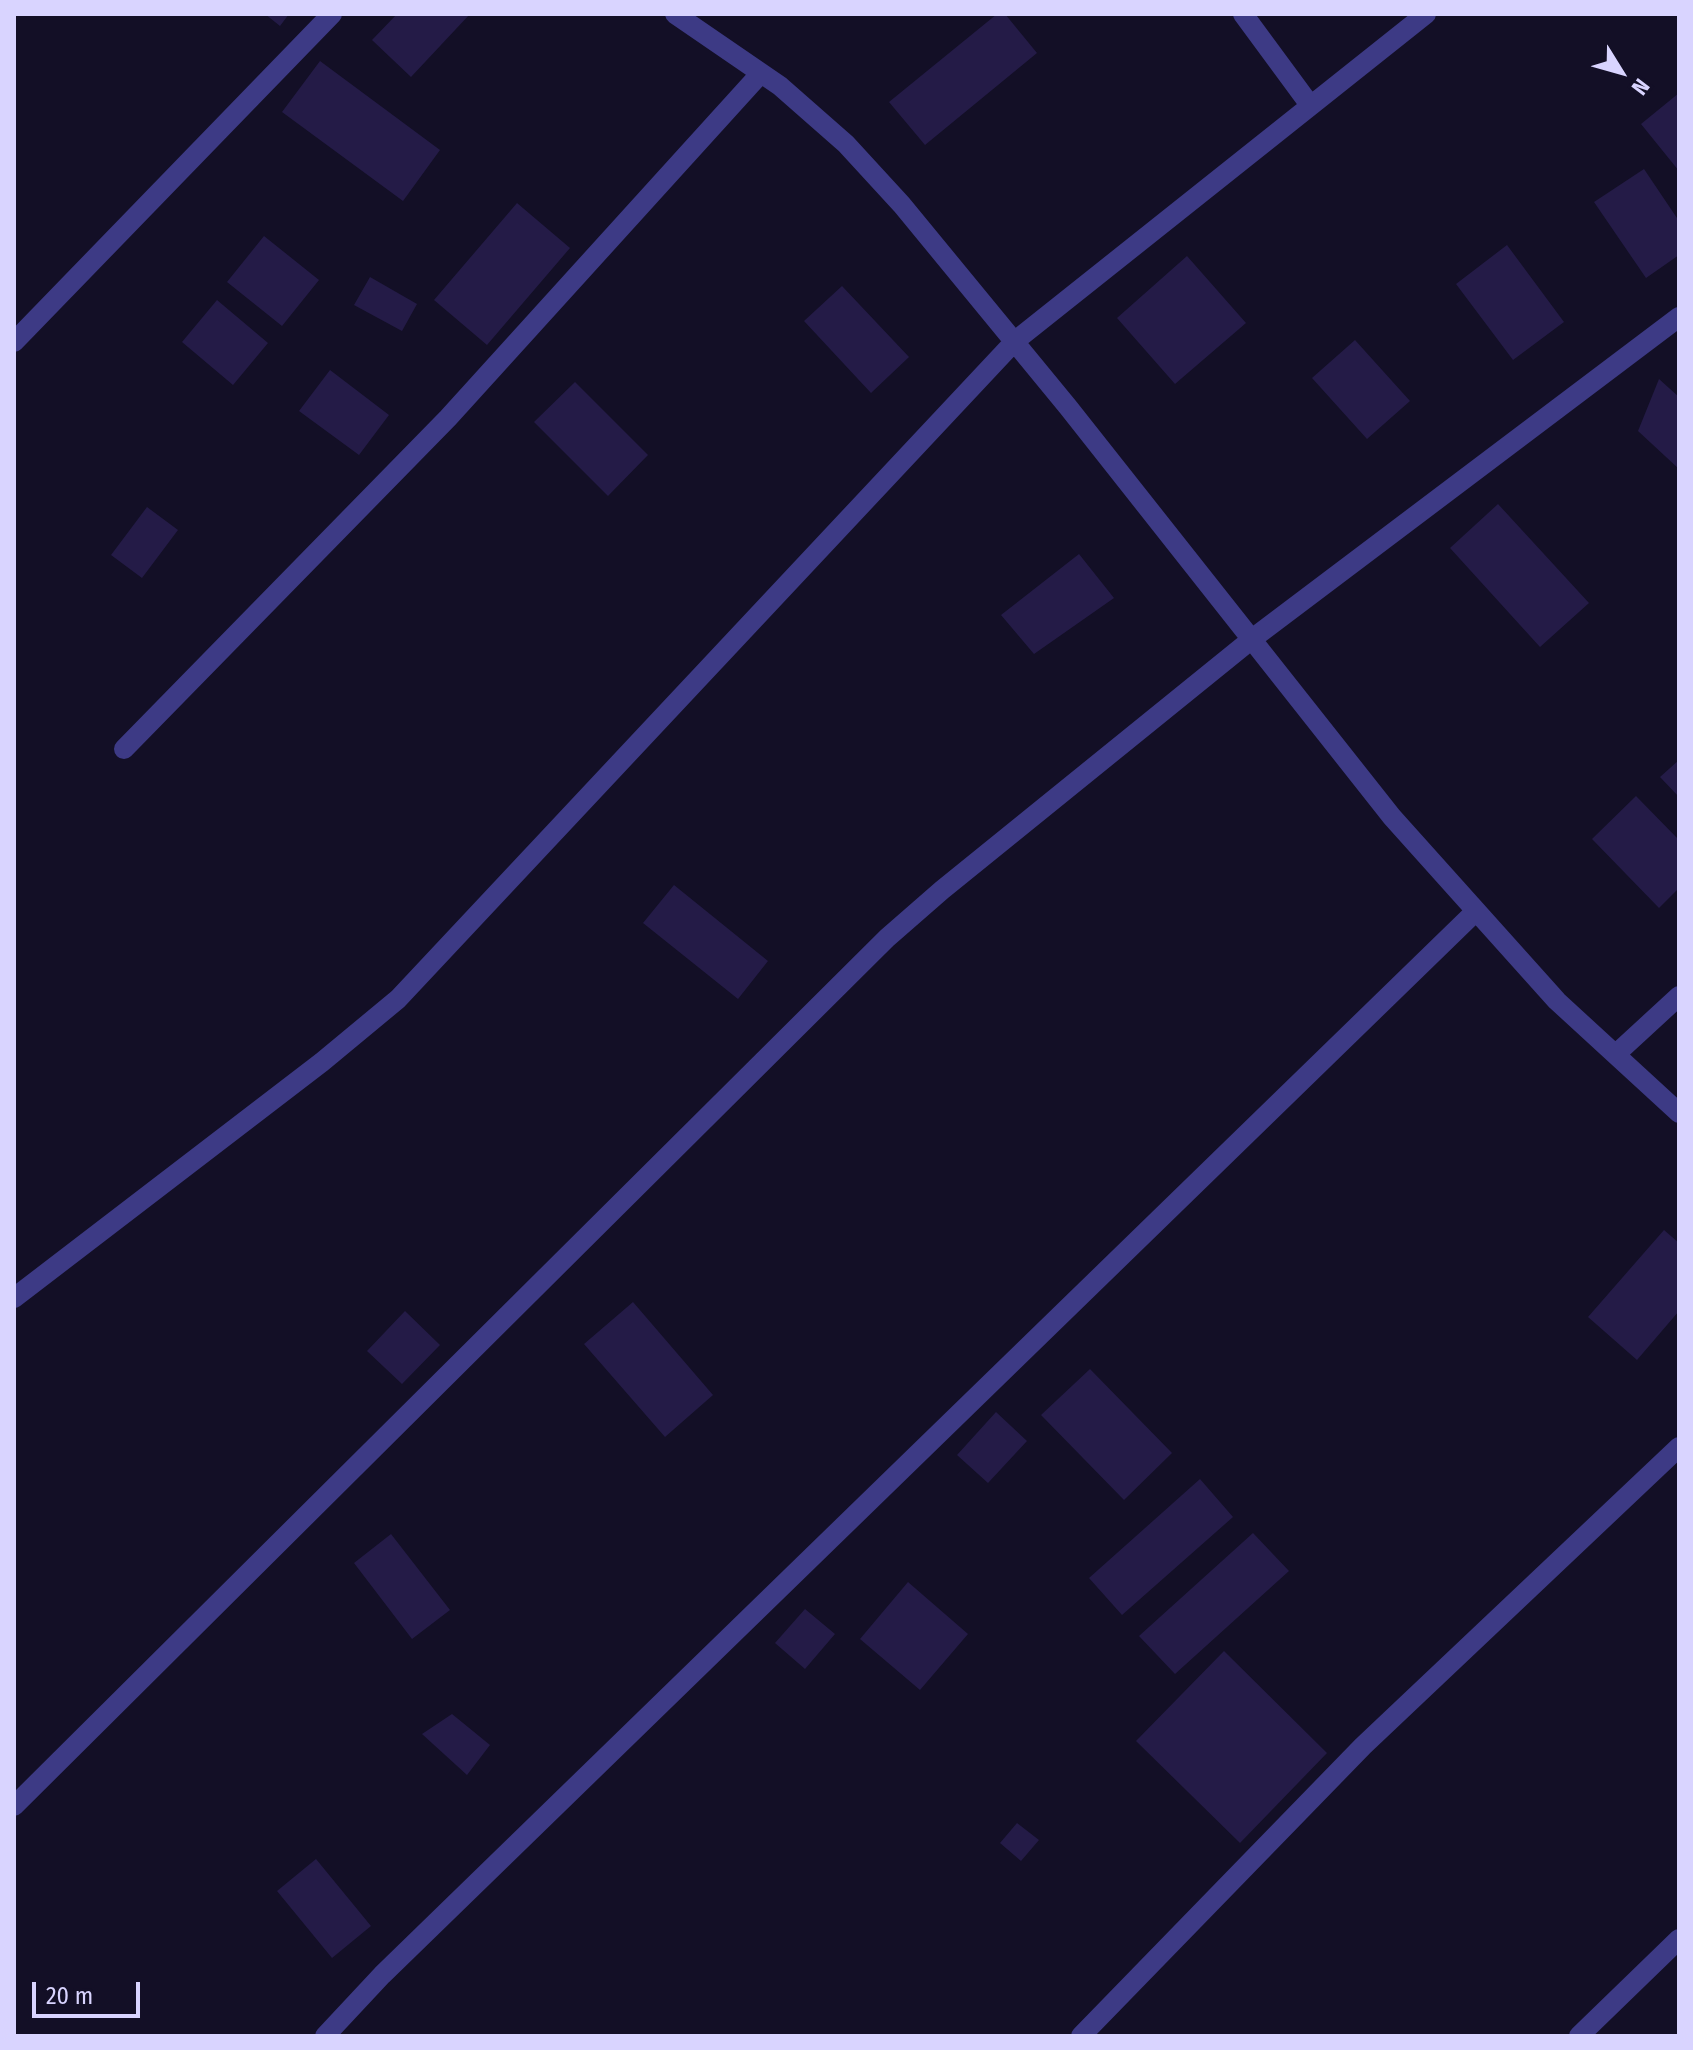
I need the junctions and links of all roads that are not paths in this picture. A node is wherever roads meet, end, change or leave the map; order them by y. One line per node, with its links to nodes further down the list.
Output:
1 (332, 14): 9 (street)
2 (675, 14): 5 (street)
3 (1243, 14): 6 (street)
4 (1426, 14): 6 (street)
5 (761, 73): 8 (street); 11 (street)
6 (1310, 105): 8 (street)
7 (1679, 317): 10 (street)
8 (1015, 341): 10 (street); 16 (street)
9 (14, 342)
10 (1252, 639): 12 (street); 18 (street)
11 (124, 749)
12 (1476, 911): 14 (street); 20 (street)
13 (1679, 996): 14 (street)
14 (1616, 1054): 15 (street)
15 (1679, 1113)
16 (14, 1298)
17 (1679, 1447): 21 (street)
18 (14, 1806)
19 (1679, 1939): 22 (street)
20 (325, 2036)
21 (1081, 2036)
22 (1579, 2036)

